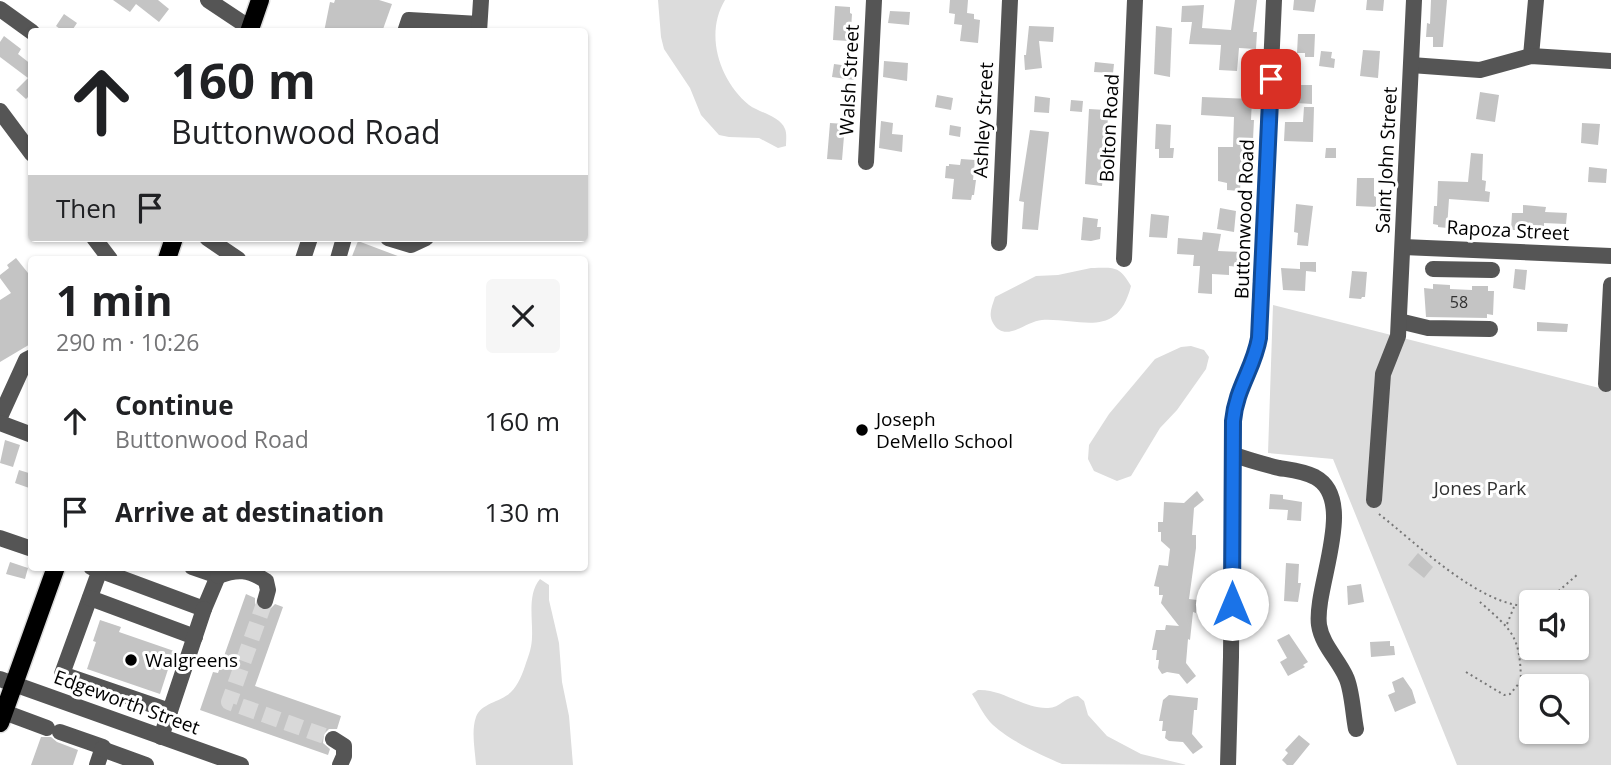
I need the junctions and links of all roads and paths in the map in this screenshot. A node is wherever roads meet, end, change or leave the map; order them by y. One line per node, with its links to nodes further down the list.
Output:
1 (208, 0): 11 (street)
2 (260, 0): 12 (main road)
3 (481, 0): 14 (street)
4 (874, 0): 21 (street, Walsh Street)
5 (1010, 0): 24 (street, Ashley Street)
6 (1135, 0): 30 (street, Bolton Road)
7 (1274, 0): 43 (street, Buttonwood Road)
8 (1413, 0): 18 (street, Saint John Street)
9 (1540, 1): 16 (street)
10 (0, 9): 15 (street)
11 (247, 28)
12 (251, 28)
13 (406, 28): 14 (street)
14 (479, 28)
15 (28, 29)
16 (1531, 56): 17 (street); 18 (street)
17 (1611, 61)
18 (1411, 65): 25 (street, Saint John Street)
19 (0, 111): 20 (street)
20 (28, 149)
21 (866, 162)
22 (97, 242): 27 (street)
23 (213, 242): 28 (street)
24 (999, 243)
25 (1403, 247): 26 (street, Rapoza Street); 35 (street, Saint John Street)
26 (1462, 249): 29 (street, Rapoza Street); 32 (street)
27 (108, 256)
28 (234, 256)
29 (1611, 256)
30 (1124, 259)
31 (1433, 269): 32 (street)
32 (1461, 270): 33 (street)
33 (1492, 270)
34 (1611, 285): 38 (street)
35 (1399, 321): 36 (street); 44 (street, Saint John Street)
36 (1490, 330)
37 (28, 358): 39 (street)
38 (1606, 384)
39 (6, 393): 40 (street)
40 (0, 417)
41 (0, 424): 42 (street)
42 (28, 434)
43 (1232, 454): 69 (street); 78 (street, Buttonwood Road)
44 (1374, 500): 59 (path)
45 (0, 538): 46 (street)
46 (28, 548)
47 (54, 571): 65 (main road)
48 (96, 571): 56 (street)
49 (105, 571): 61 (street)
50 (204, 571): 54 (street)
51 (233, 571): 54 (street)
52 (244, 571): 57 (street)
53 (1578, 574): 55 (path)
54 (218, 576): 61 (street)
55 (1560, 590)
56 (90, 598): 63 (street); 66 (street)
57 (265, 601)
58 (1480, 602): 62 (path)
59 (1515, 605): 60 (path); 62 (path)
60 (1519, 605)
61 (204, 609): 63 (street)
62 (1507, 625): 64 (path)
63 (195, 637): 66 (street)
64 (1466, 672)
65 (7, 681): 67 (main road); 68 (street, Edgeworth Street)
66 (167, 710): 70 (street)
67 (2, 718): 72 (street)
68 (132, 726): 70 (street, Edgeworth Street); 73 (street)
69 (1356, 729)
70 (161, 737): 74 (street, Edgeworth Street)
71 (333, 739): 77 (street)
72 (101, 754): 73 (street)
73 (121, 756): 75 (street)
74 (209, 760): 76 (street, Edgeworth Street)
75 (146, 765)
76 (241, 765)
77 (340, 765)
78 (1228, 765)

